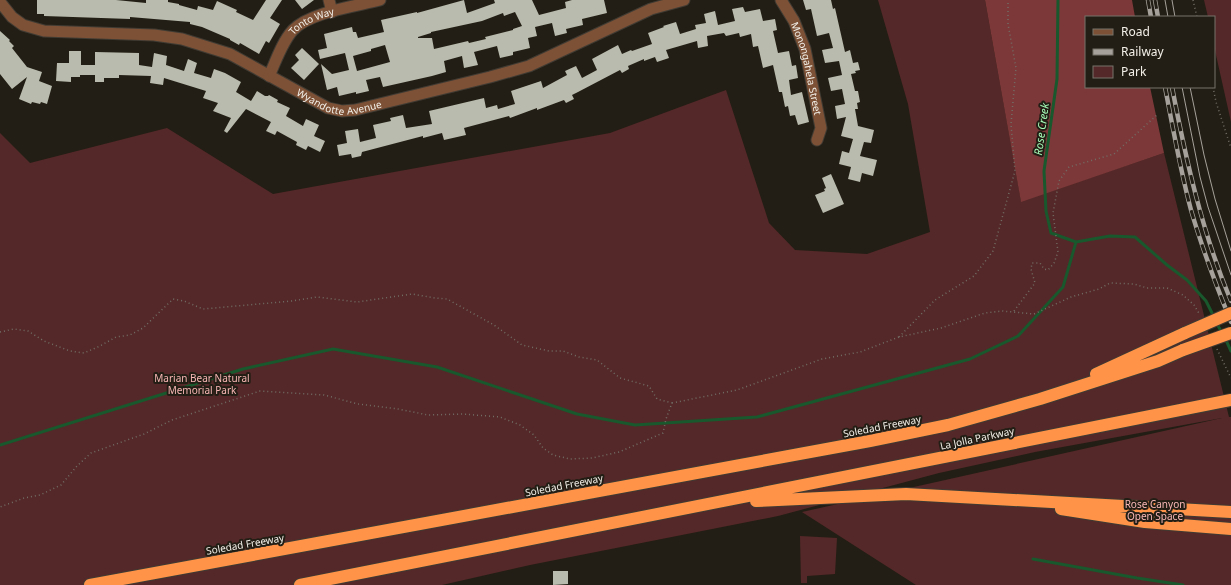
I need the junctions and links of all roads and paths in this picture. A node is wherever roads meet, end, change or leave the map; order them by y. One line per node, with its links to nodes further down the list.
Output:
1 (329, 0): 8 (street)
2 (380, 0): 8 (street, Tonto Way)
3 (684, 0): 10 (street, Wyandotte Avenue)
4 (781, 0): 13 (street, Monongahela Street)
5 (1008, 0): 20 (path)
6 (1193, 0): 9 (path)
7 (0, 2): 10 (street, Wyandotte Avenue)
8 (332, 12): 10 (street, Tonto Way)
9 (1197, 16)
10 (269, 76)
11 (1213, 88): 14 (path)
12 (1158, 114): 15 (path)
13 (817, 140)
14 (1231, 148)
15 (1014, 312): 17 (path); 20 (path)
16 (1231, 312): 23 (highway, bridge)
17 (1202, 318)
18 (0, 332): 25 (path)
19 (1231, 332): 23 (highway, bridge)
20 (899, 337): 25 (path)
21 (1215, 345): 22 (path)
22 (1231, 378)
23 (1040, 399): 31 (highway, Soledad Freeway)
24 (1231, 400): 27 (highway, La Jolla Parkway)
25 (672, 403): 28 (path)
26 (1009, 499): 27 (highway); 29 (highway); 30 (highway)
27 (729, 501): 32 (highway)
28 (0, 507)
29 (1231, 512)
30 (1231, 529)
31 (90, 585)
32 (300, 585)

